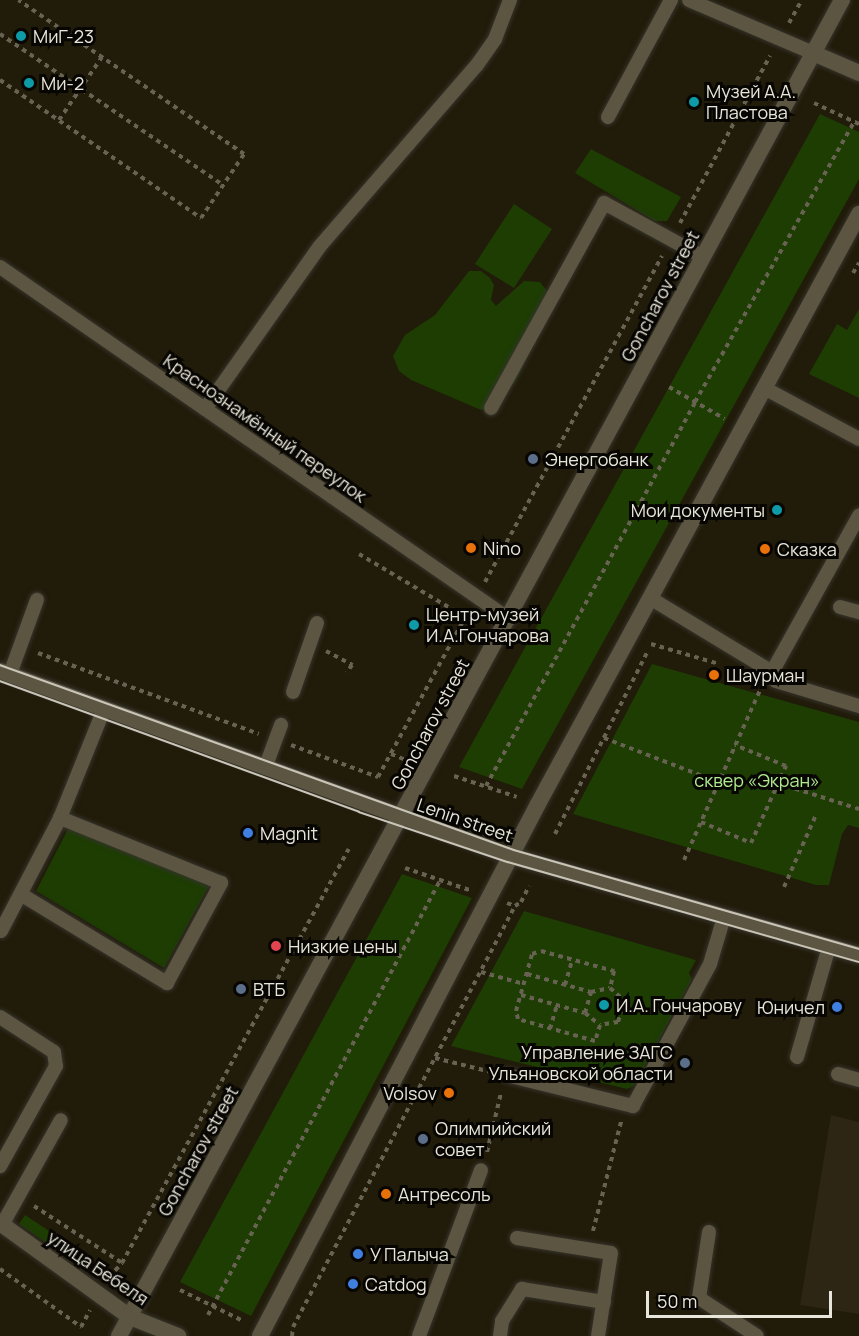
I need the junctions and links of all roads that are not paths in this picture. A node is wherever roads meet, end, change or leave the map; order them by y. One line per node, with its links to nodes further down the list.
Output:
1 (510, 0): 13 (lane)
2 (671, 0): 7 (lane)
3 (689, 0): 5 (lane)
4 (842, 0): 5 (main road, Goncharov street)
5 (813, 53): 6 (main road); 9 (main road, Goncharov street)
6 (859, 73)
7 (608, 117)
8 (859, 214): 11 (main road)
9 (703, 257): 12 (lane); 20 (main road, Goncharov street)
10 (0, 267): 13 (lane, Краснознамённый переулок)
11 (764, 388): 14 (lane); 16 (main road)
12 (491, 408)
13 (205, 409): 20 (lane, Краснознамённый переулок)
14 (859, 439)
15 (859, 516): 22 (lane)
16 (651, 597): 22 (lane); 31 (main road)
17 (37, 600): 23 (lane)
18 (840, 607): 19 (lane)
19 (859, 612)
20 (509, 619): 30 (main road, Goncharov street)
21 (317, 623): 24 (lane)
22 (770, 671): 25 (lane)
23 (5, 673): 26 (main road, Lenin street)
24 (293, 692)
25 (859, 706)
26 (104, 709): 28 (main road, Lenin street); 29 (lane)
27 (281, 725): 28 (lane)
28 (265, 768): 30 (main road, Lenin street)
29 (60, 818): 32 (lane); 32 (lane)
30 (402, 819): 31 (main road, Lenin street); 49 (main road, Goncharov street)
31 (511, 856): 33 (main road, Lenin street); 52 (main road)
32 (22, 895): 34 (lane)
33 (724, 917): 35 (main road, Lenin street); 40 (lane)
34 (1, 931)
35 (829, 947): 36 (main road, Lenin street); 38 (lane)
36 (859, 956)
37 (0, 1017): 43 (lane)
38 (797, 1057)
39 (838, 1074): 41 (lane)
40 (507, 1075)
41 (859, 1080)
42 (61, 1120): 45 (lane)
43 (0, 1166)
44 (481, 1170): 53 (lane)
45 (1, 1224): 49 (main road, улица Бебеля)
46 (709, 1232): 56 (lane)
47 (517, 1238): 48 (lane)
48 (604, 1302): 54 (lane); 55 (lane)
49 (130, 1317): 50 (main road, Goncharov street); 51 (main road, улица Бебеля)
50 (119, 1336)
51 (178, 1336)
52 (260, 1336)
53 (419, 1336)
54 (500, 1336)
55 (598, 1336)
56 (757, 1336)

